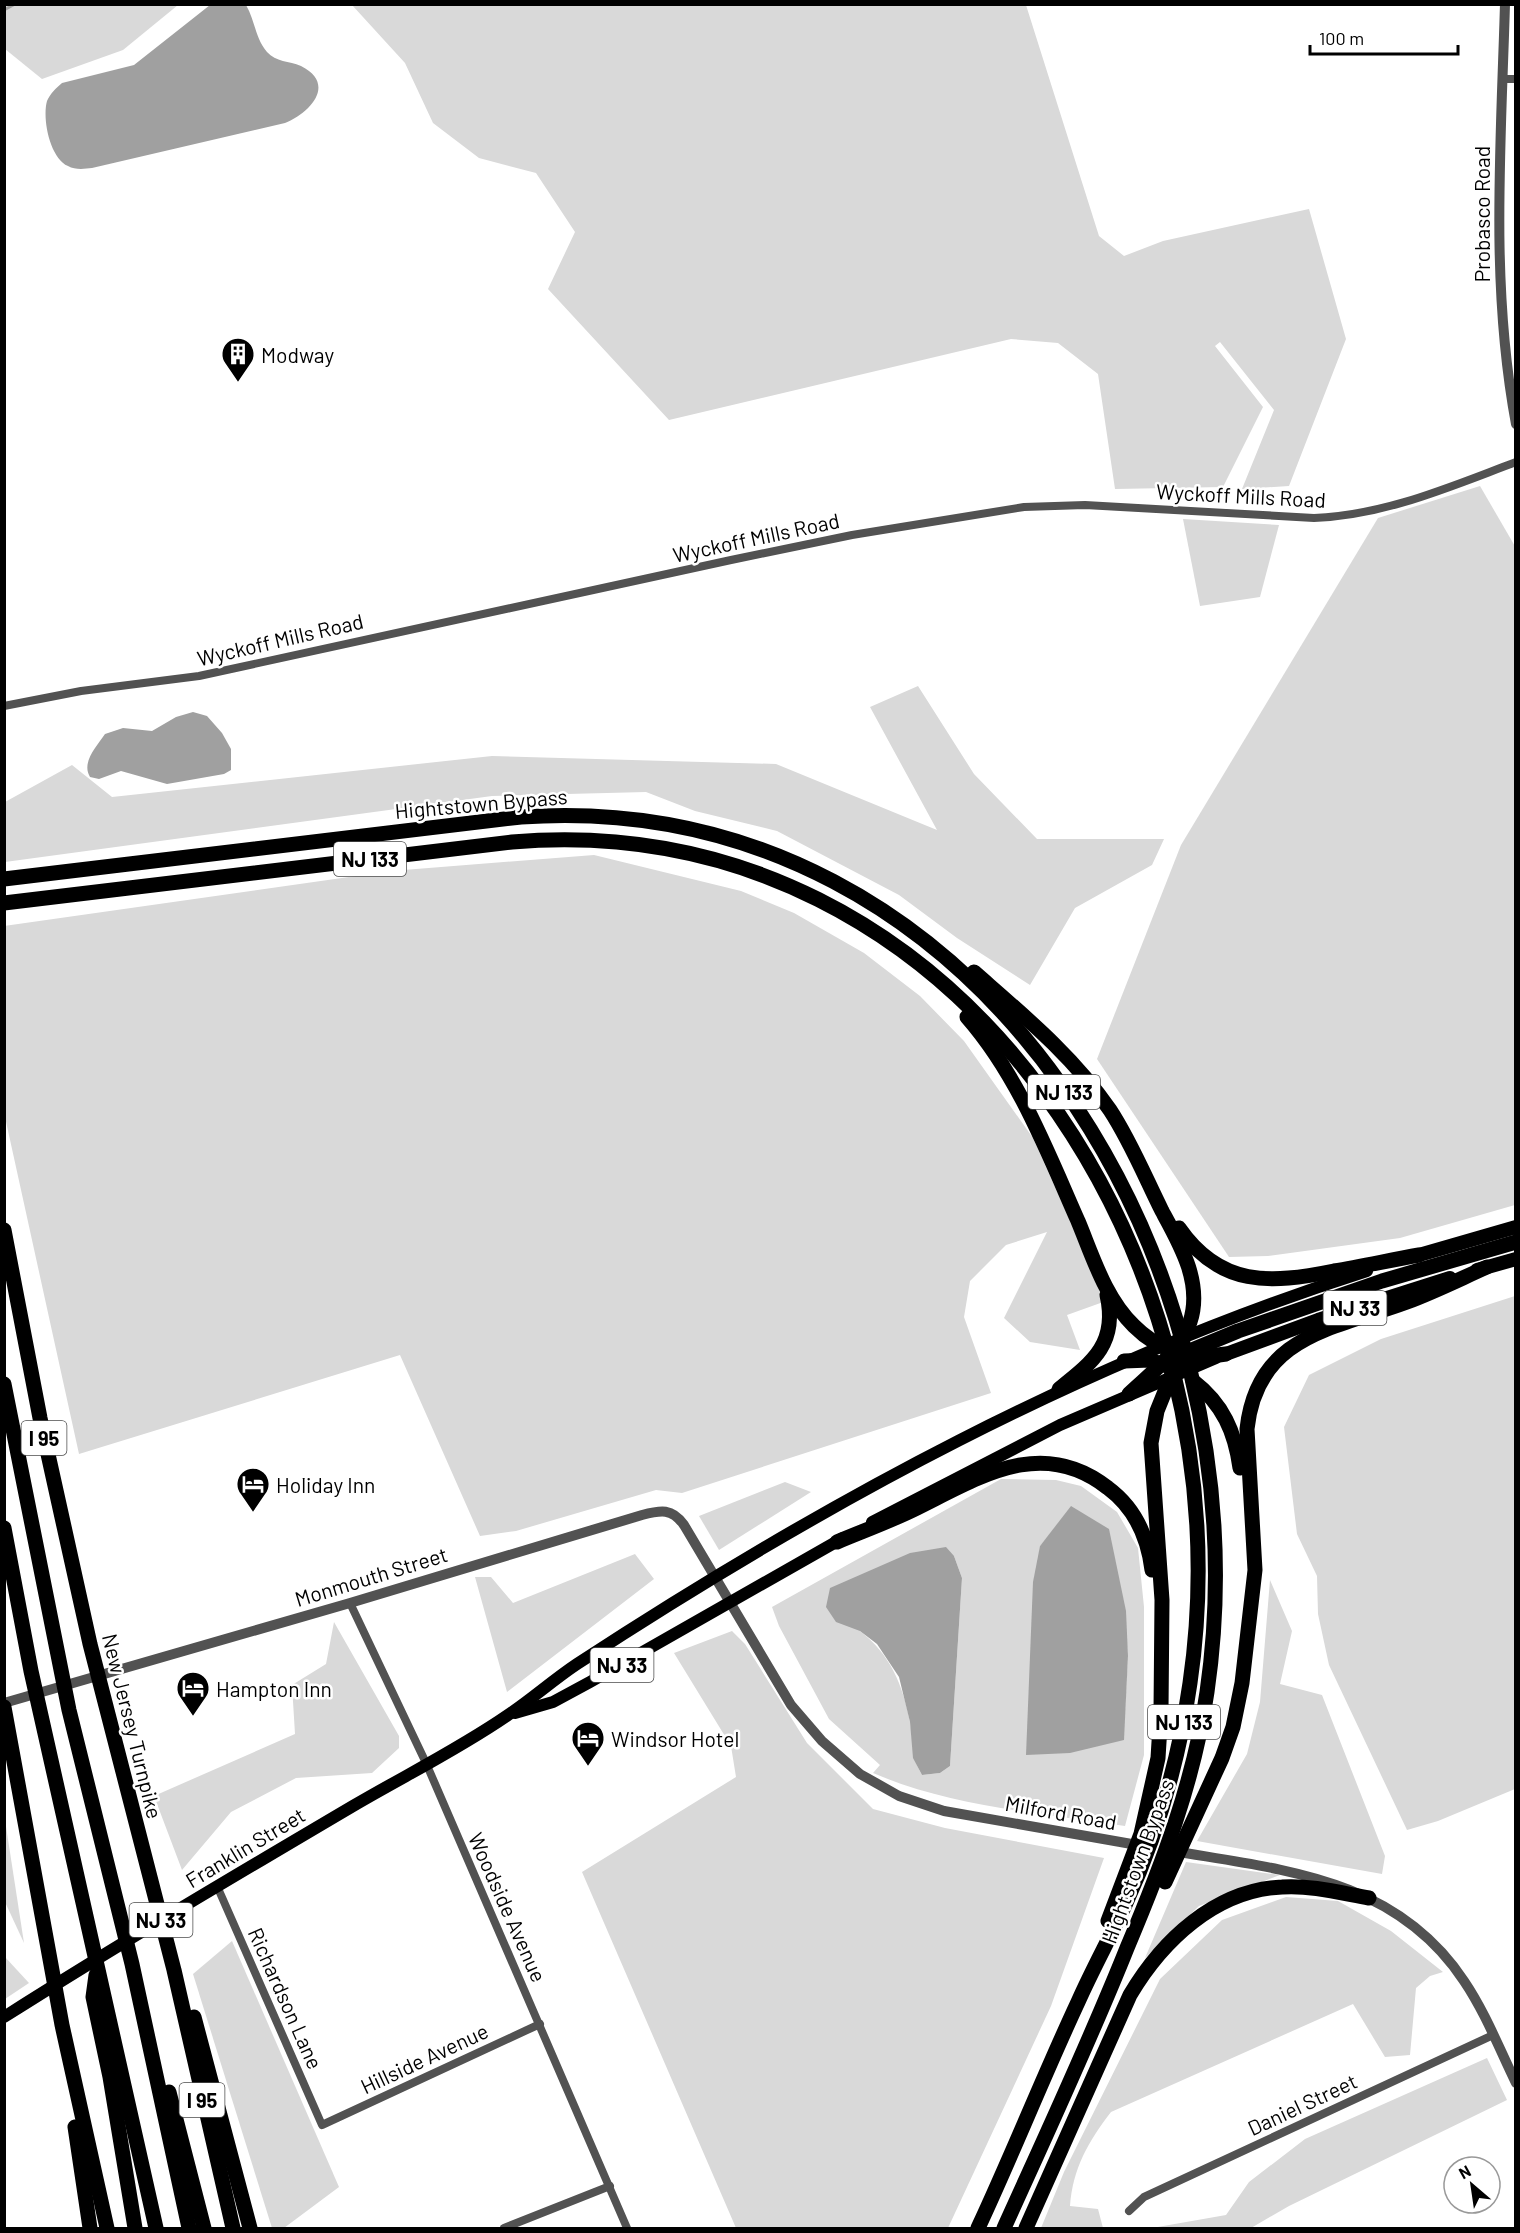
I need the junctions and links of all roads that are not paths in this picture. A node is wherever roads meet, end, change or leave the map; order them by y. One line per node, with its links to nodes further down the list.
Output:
1 (1505, 4): 2 (street, Probasco Road)
2 (1503, 79): 3 (street); 4 (street, Probasco Road)
3 (1515, 80)
4 (1513, 392): 5 (street, Probasco Road)
5 (1515, 423)
6 (1515, 462): 7 (street, Wyckoff Mills Road)
7 (4, 706)
8 (4, 879): 10 (highway, Hightstown Bypass / NJ 133)
9 (4, 903): 11 (highway, Hightstown Bypass / NJ 133)
10 (897, 919): 12 (highway); 43 (highway, Hightstown Bypass / NJ 133)
11 (895, 944): 19 (highway); 44 (highway, Hightstown Bypass / NJ 133)
12 (1140, 1163): 16 (highway); 20 (highway)
13 (1515, 1227): 16 (highway, NJ 33)
14 (4, 1230): 40 (highway, New Jersey Turnpike / I 95)
15 (1515, 1242): 21 (highway)
16 (1419, 1255): 20 (main road, NJ 33)
17 (1515, 1259): 18 (highway, NJ 33)
18 (1487, 1267): 22 (highway, NJ 33); 33 (highway)
19 (1103, 1281): 21 (highway); 26 (highway)
20 (1184, 1335): 21 (highway)
21 (1173, 1350): 22 (highway); 23 (main road, NJ 33); 24 (highway)
22 (1226, 1354): 24 (main road, NJ 33)
23 (1124, 1361): 24 (highway); 26 (main road, NJ 33)
24 (1171, 1370): 27 (highway); 33 (highway); 35 (highway)
25 (4, 1384): 41 (highway, I 95)
26 (1059, 1389): 30 (main road, NJ 33)
27 (1129, 1394): 29 (main road, NJ 33)
28 (4, 1528): 42 (highway)
29 (837, 1542): 31 (main road, NJ 33); 35 (highway)
30 (716, 1577): 31 (street, Milford Road); 32 (street, Monmouth Street); 36 (main road, NJ 33)
31 (731, 1602): 36 (main road, NJ 33); 39 (street, Milford Road)
32 (350, 1603): 34 (street, Monmouth Street); 37 (street, Woodside Avenue)
33 (1248, 1621): 43 (highway)
34 (4, 1705): 48 (highway)
35 (1161, 1710): 44 (highway)
36 (508, 1715): 37 (main road, Franklin Street / NJ 33)
37 (426, 1763): 38 (main road, Franklin Street / NJ 33); 46 (street, Woodside Avenue)
38 (217, 1886): 45 (main road, Franklin Street / NJ 33); 50 (street, Richardson Lane)
39 (1369, 1898): 47 (street, Milford Road); 65 (highway)
40 (174, 1970): 59 (highway, New Jersey Turnpike / I 95); 60 (highway)
41 (139, 1986): 57 (highway, I 95); 58 (highway)
42 (98, 1995): 55 (highway); 56 (highway)
43 (1108, 1995): 64 (highway, Hightstown Bypass / NJ 133)
44 (1079, 1999): 63 (highway, Hightstown Bypass / NJ 133)
45 (4, 2017)
46 (540, 2024): 50 (street, Hillside Avenue); 51 (street, Woodside Avenue)
47 (1493, 2035): 49 (street, Milford Road); 52 (street, Daniel Street)
48 (70, 2061): 53 (highway); 54 (highway)
49 (1515, 2083)
50 (322, 2124)
51 (610, 2186): 61 (street); 62 (street, Woodside Avenue)
52 (1129, 2211)
53 (90, 2229)
54 (106, 2229)
55 (135, 2229)
56 (156, 2229)
57 (189, 2229)
58 (204, 2229)
59 (233, 2229)
60 (250, 2229)
61 (504, 2229)
62 (627, 2229)
63 (978, 2229)
64 (1004, 2229)
65 (1026, 2229)

